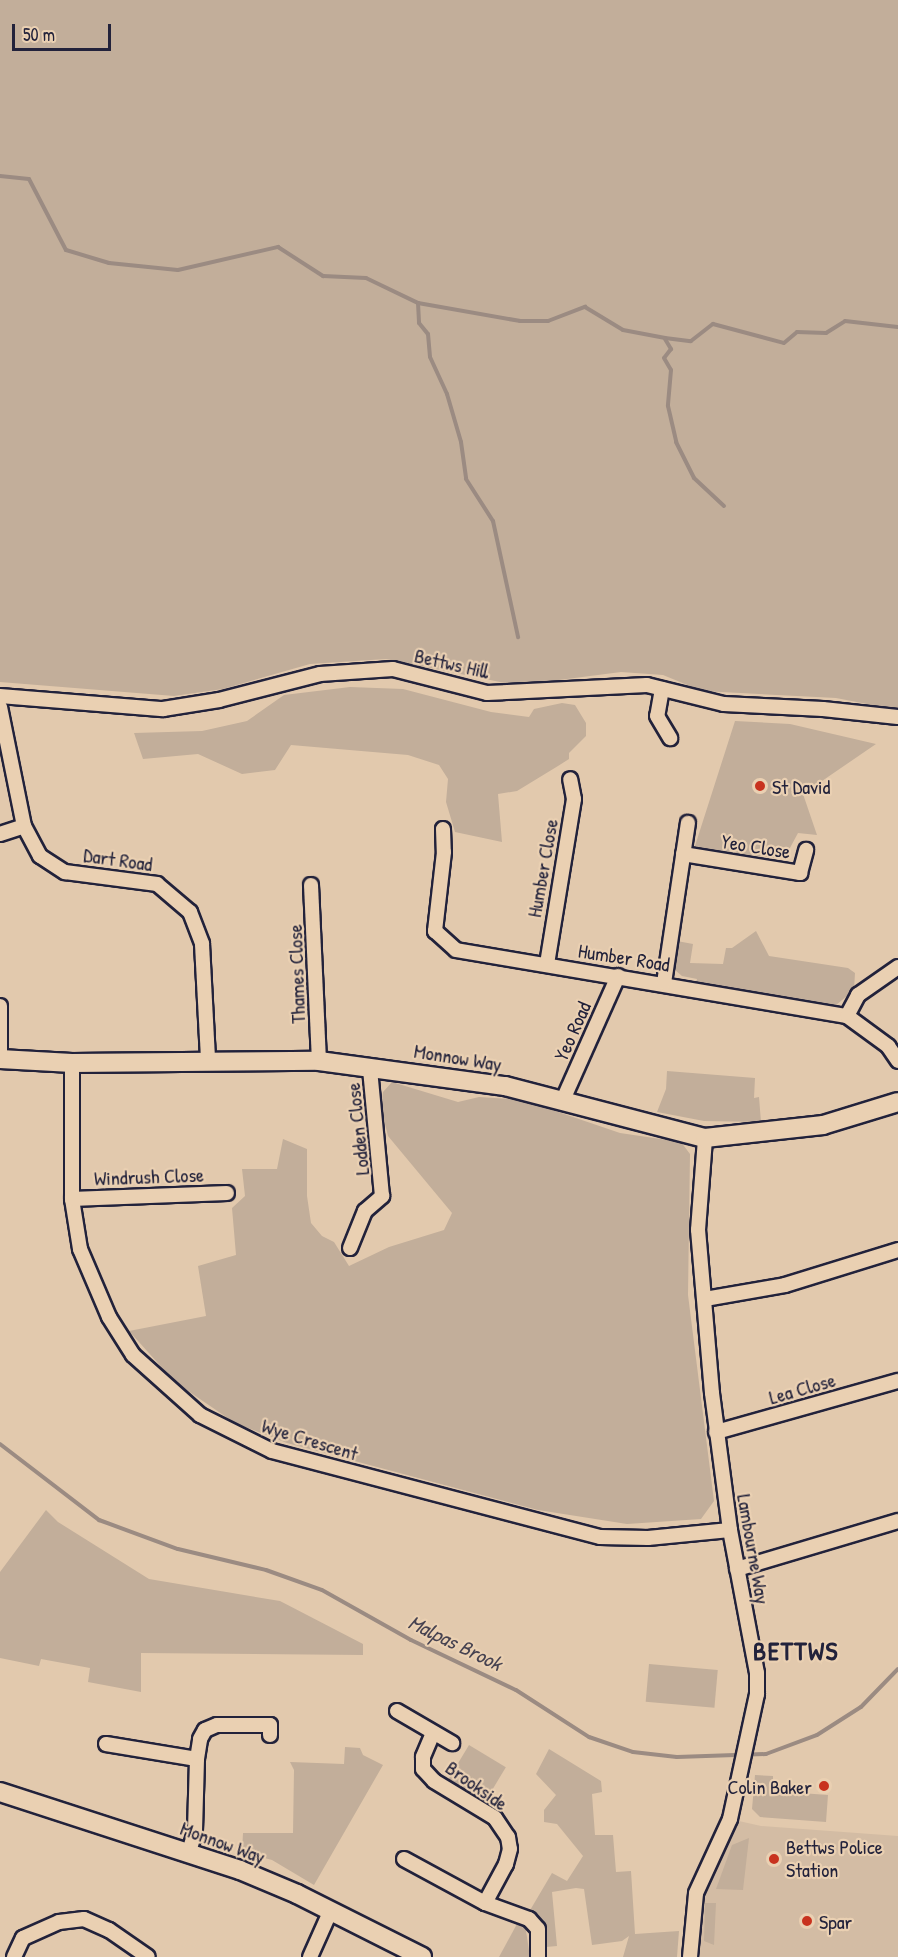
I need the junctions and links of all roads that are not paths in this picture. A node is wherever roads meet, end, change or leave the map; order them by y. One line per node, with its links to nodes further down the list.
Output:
1 (662, 689): 2 (street, Bettws Hill); 4 (street, Bettws Hill); 5 (street)
2 (0, 696)
3 (0, 707): 8 (street, Dart Road)
4 (898, 717)
5 (670, 738)
6 (570, 779): 14 (street, Humber Close)
7 (688, 823): 12 (street)
8 (24, 826): 10 (street); 21 (street, Dart Road)
9 (443, 829): 14 (street, Humber Road)
10 (0, 834)
11 (807, 850): 12 (street, Yeo Close)
12 (683, 854): 17 (street)
13 (311, 885): 22 (street, Thames Close)
14 (547, 964): 16 (street, Humber Road)
15 (898, 967): 19 (street)
16 (618, 976): 17 (street, Humber Road); 26 (street, Yeo Road)
17 (664, 983): 19 (street, Humber Road)
18 (0, 1006): 20 (street)
19 (847, 1016): 23 (street, Humber Road)
20 (0, 1059): 24 (street, Monnow Way)
21 (208, 1060): 22 (street, Monnow Way); 24 (street, Monnow Way)
22 (319, 1061): 25 (street, Monnow Way)
23 (898, 1061)
24 (72, 1063): 30 (street, Wye Crescent)
25 (370, 1068): 26 (street, Monnow Way); 31 (street, Lodden Close)
26 (562, 1102): 28 (street, Monnow Way)
27 (898, 1102): 28 (street, Monnow Way)
28 (705, 1138): 33 (street, Lambourne Way)
29 (226, 1193): 30 (street, Windrush Close)
30 (72, 1199): 37 (street, Wye Crescent)
31 (350, 1248)
32 (898, 1250): 33 (street)
33 (705, 1299): 35 (street, Lambourne Way)
34 (898, 1381): 35 (street, Lea Close)
35 (716, 1432): 37 (street, Lambourne Way)
36 (898, 1521): 38 (street)
37 (730, 1530): 38 (street, Lambourne Way)
38 (737, 1569): 55 (street, Lambourne Way)
39 (398, 1711): 40 (street, Brookside)
40 (433, 1733): 42 (street, Brookside); 48 (street, Brookside)
41 (270, 1735): 44 (street)
42 (452, 1743)
43 (106, 1744): 44 (street)
44 (197, 1759): 46 (street)
45 (0, 1792): 46 (street, Monnow Way)
46 (189, 1852): 49 (street, Monnow Way)
47 (404, 1859): 48 (street)
48 (485, 1903): 54 (street)
49 (331, 1910): 52 (street); 53 (street, Monnow Way)
50 (14, 1957): 51 (street)
51 (148, 1957)
52 (310, 1957)
53 (422, 1957)
54 (538, 1957)
55 (690, 1957)

